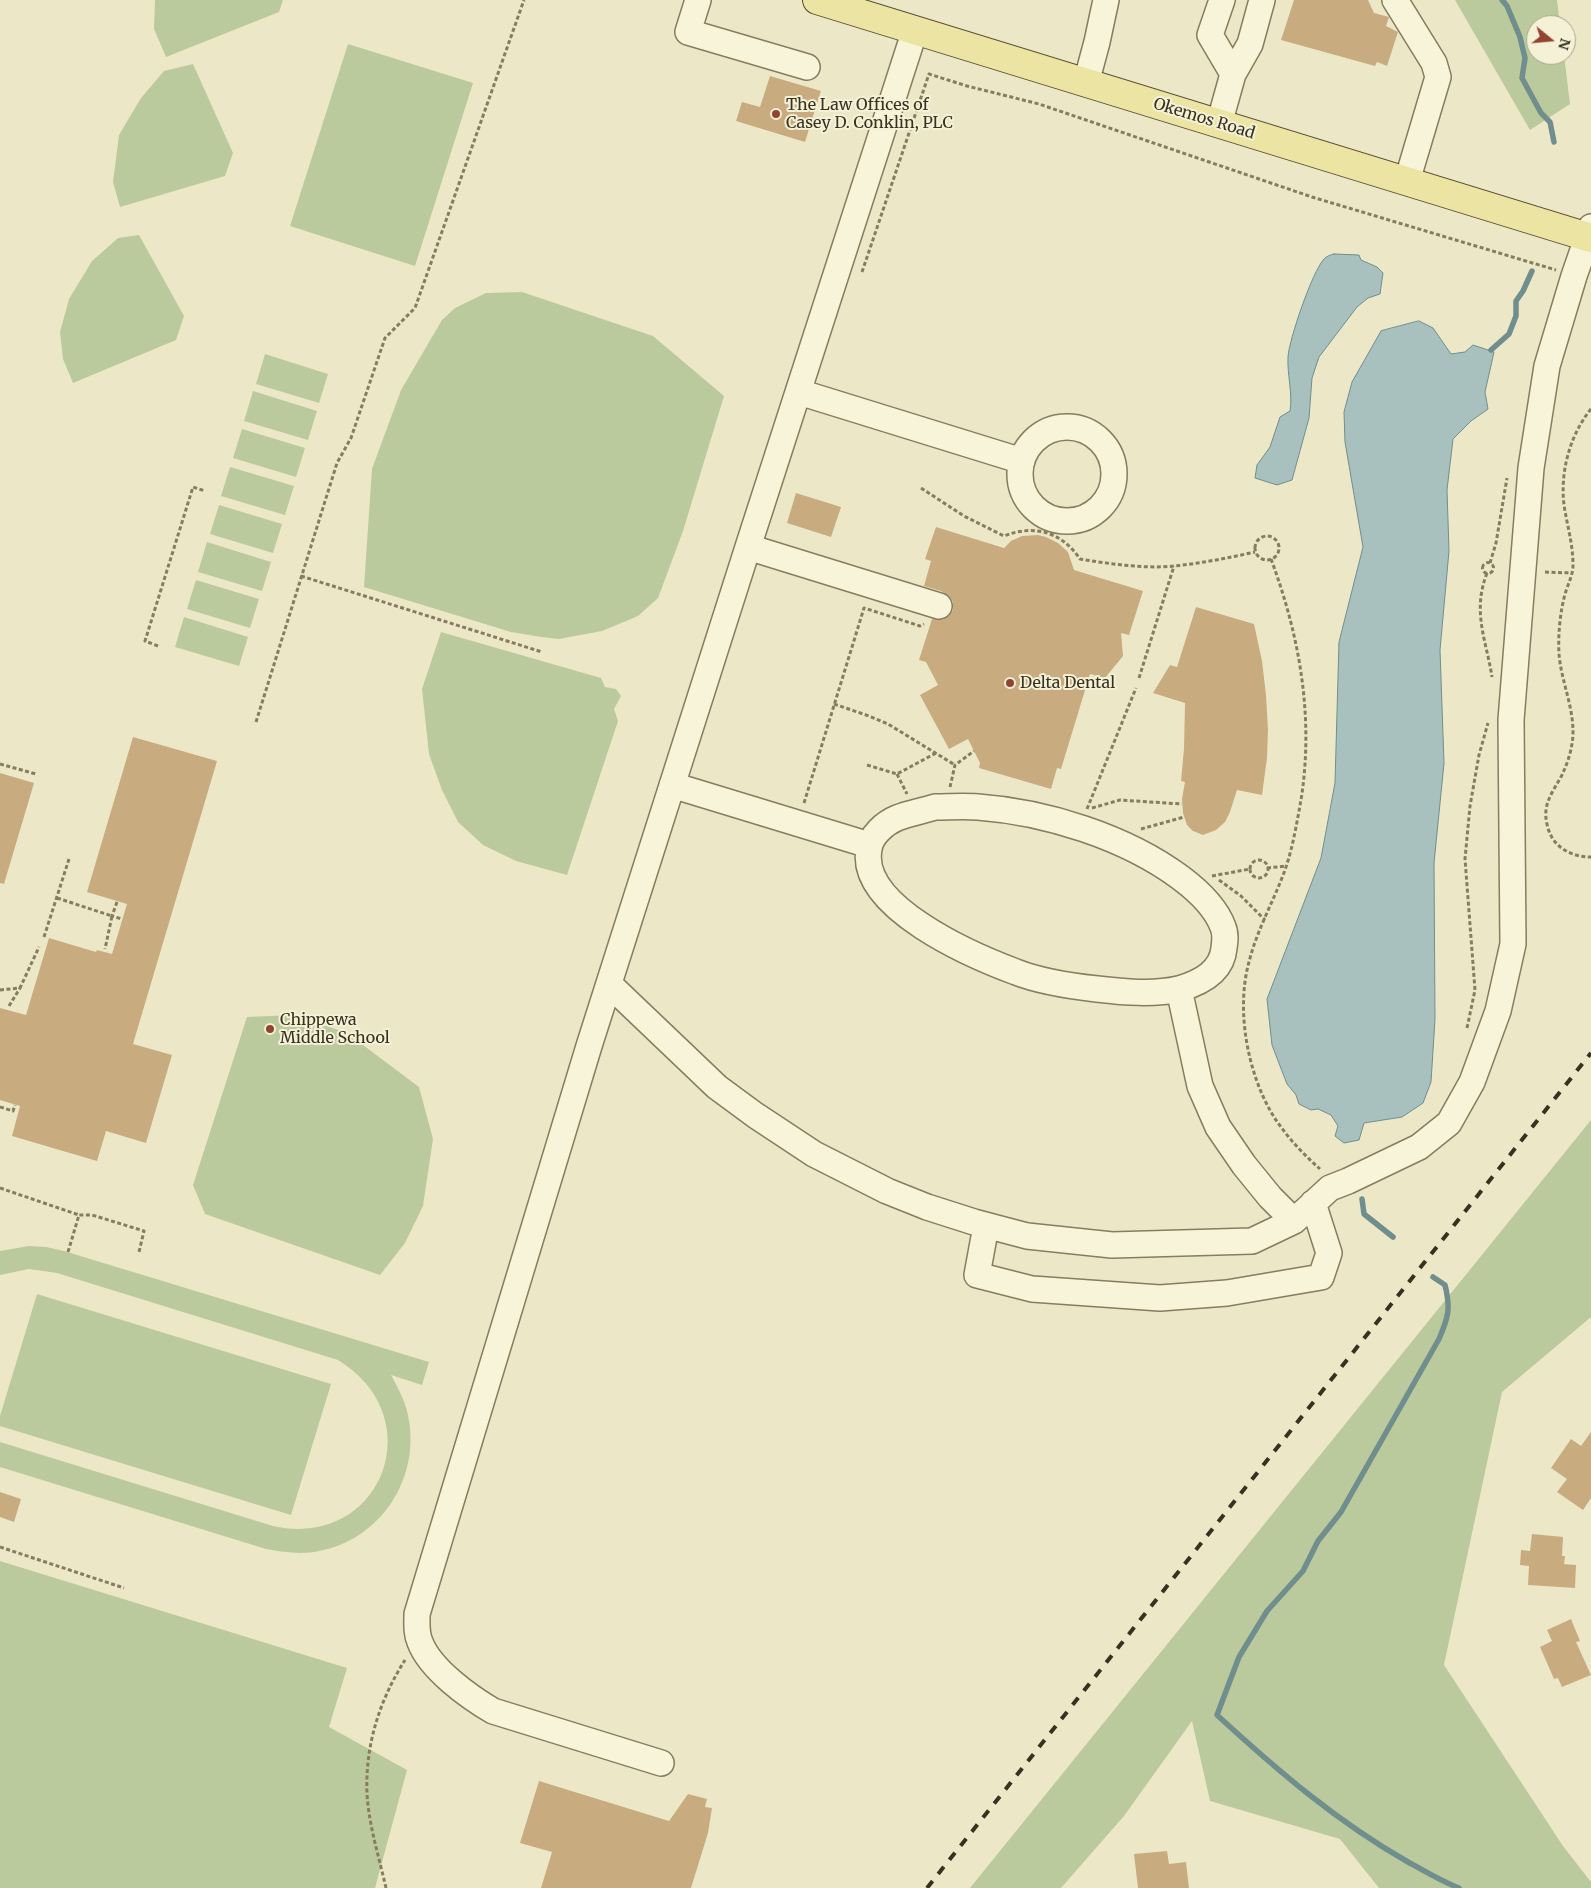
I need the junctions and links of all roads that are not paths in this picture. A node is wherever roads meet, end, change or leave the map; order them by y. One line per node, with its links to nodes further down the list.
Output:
1 (698, 0): 8 (lane)
2 (817, 0): 7 (main road, Okemos Road)
3 (1106, 0): 10 (lane)
4 (1222, 0): 9 (lane)
5 (1262, 0): 9 (lane)
6 (1395, 0): 12 (lane)
7 (916, 30): 10 (main road, Okemos Road); 14 (lane)
8 (807, 68)
9 (1233, 74): 11 (lane)
10 (1086, 83): 11 (main road, Okemos Road)
11 (1219, 124): 12 (main road, Okemos Road)
12 (1407, 181): 13 (main road, Okemos Road)
13 (1590, 234): 22 (lane)
14 (799, 392): 15 (lane); 16 (lane)
15 (1022, 461)
16 (748, 547): 17 (lane); 18 (lane)
17 (933, 614)
18 (672, 785): 19 (lane); 20 (lane)
19 (869, 845): 21 (lane); 21 (lane)
20 (609, 984): 24 (lane); 25 (lane)
21 (1179, 988): 23 (lane)
22 (1313, 1203): 23 (lane); 24 (lane)
23 (1294, 1221): 24 (lane)
24 (986, 1226)
25 (661, 1763)

